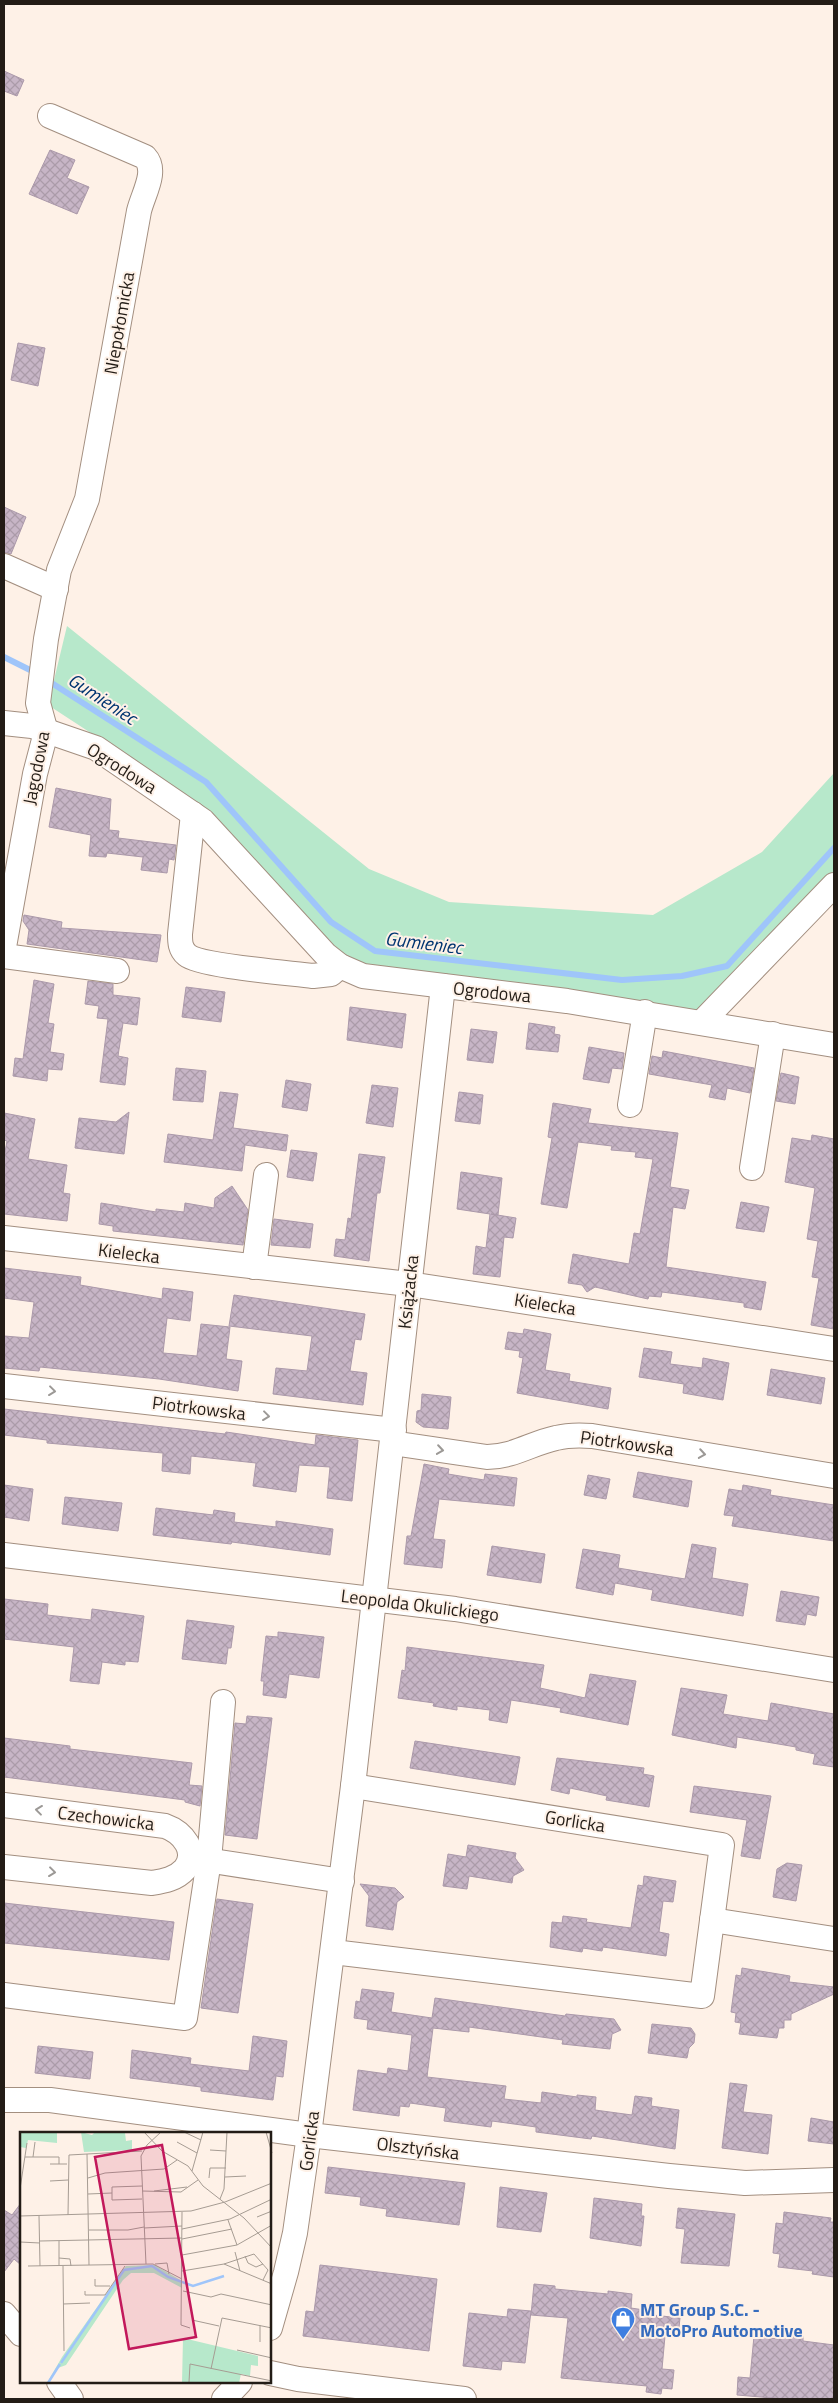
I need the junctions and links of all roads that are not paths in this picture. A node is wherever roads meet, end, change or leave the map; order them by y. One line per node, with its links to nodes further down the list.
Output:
1 (50, 116): 3 (street, Niepołomicka)
2 (4, 566): 3 (street)
3 (56, 589): 5 (street, Jagodowa)
4 (4, 723): 5 (street, Ogrodowa)
5 (46, 732): 6 (street, Ogrodowa); 7 (street, Jagodowa)
6 (194, 814): 11 (street, Ogrodowa); 11 (street)
7 (14, 830): 9 (street, Jagodowa)
8 (834, 885): 15 (street)
9 (4, 947)
10 (4, 956): 12 (street)
11 (340, 966): 13 (street, Ogrodowa)
12 (117, 971)
13 (443, 986): 14 (street, Ogrodowa); 23 (street, Książacka)
14 (644, 1012): 15 (street, Ogrodowa); 18 (street)
15 (702, 1022): 16 (street, Ogrodowa)
16 (773, 1034): 17 (street, Ogrodowa); 19 (street)
17 (834, 1045)
18 (630, 1105)
19 (752, 1168)
20 (266, 1175): 22 (street)
21 (4, 1238): 22 (street, Kielecka)
22 (254, 1267): 23 (street, Kielecka)
23 (409, 1284): 24 (street, Kielecka); 26 (street, Książacka)
24 (834, 1349)
25 (4, 1386): 26 (street, Piotrkowska, one-way to 26)
26 (393, 1437): 27 (street, Piotrkowska, one-way to 27); 29 (street, Książacka)
27 (834, 1476)
28 (4, 1555): 29 (street, Leopolda Okulickiego)
29 (374, 1599): 30 (street, Leopolda Okulickiego); 32 (street, Gorlicka)
30 (834, 1670)
31 (223, 1702): 34 (street)
32 (354, 1786): 36 (street, Gorlicka); 37 (street, Gorlicka)
33 (4, 1805): 34 (street, Czechowicka, one-way to 33)
34 (199, 1859): 35 (street, one-way to 34); 36 (street); 40 (street)
35 (4, 1867)
36 (342, 1881): 39 (street, Gorlicka)
37 (712, 1920): 38 (street); 39 (street, Gorlicka)
38 (834, 1939)
39 (333, 1952): 42 (street, Gorlicka)
40 (4, 1995)
41 (4, 2100): 42 (street, Olsztyńska)
42 (309, 2135): 43 (street, Olsztyńska); 45 (street, Gorlicka)
43 (834, 2180)
44 (4, 2314): 46 (street)
45 (271, 2324)
46 (20, 2333)
47 (271, 2373): 52 (street)
48 (60, 2383): 50 (street)
49 (239, 2383): 51 (street)
50 (71, 2399)
51 (224, 2399)
52 (464, 2399)

